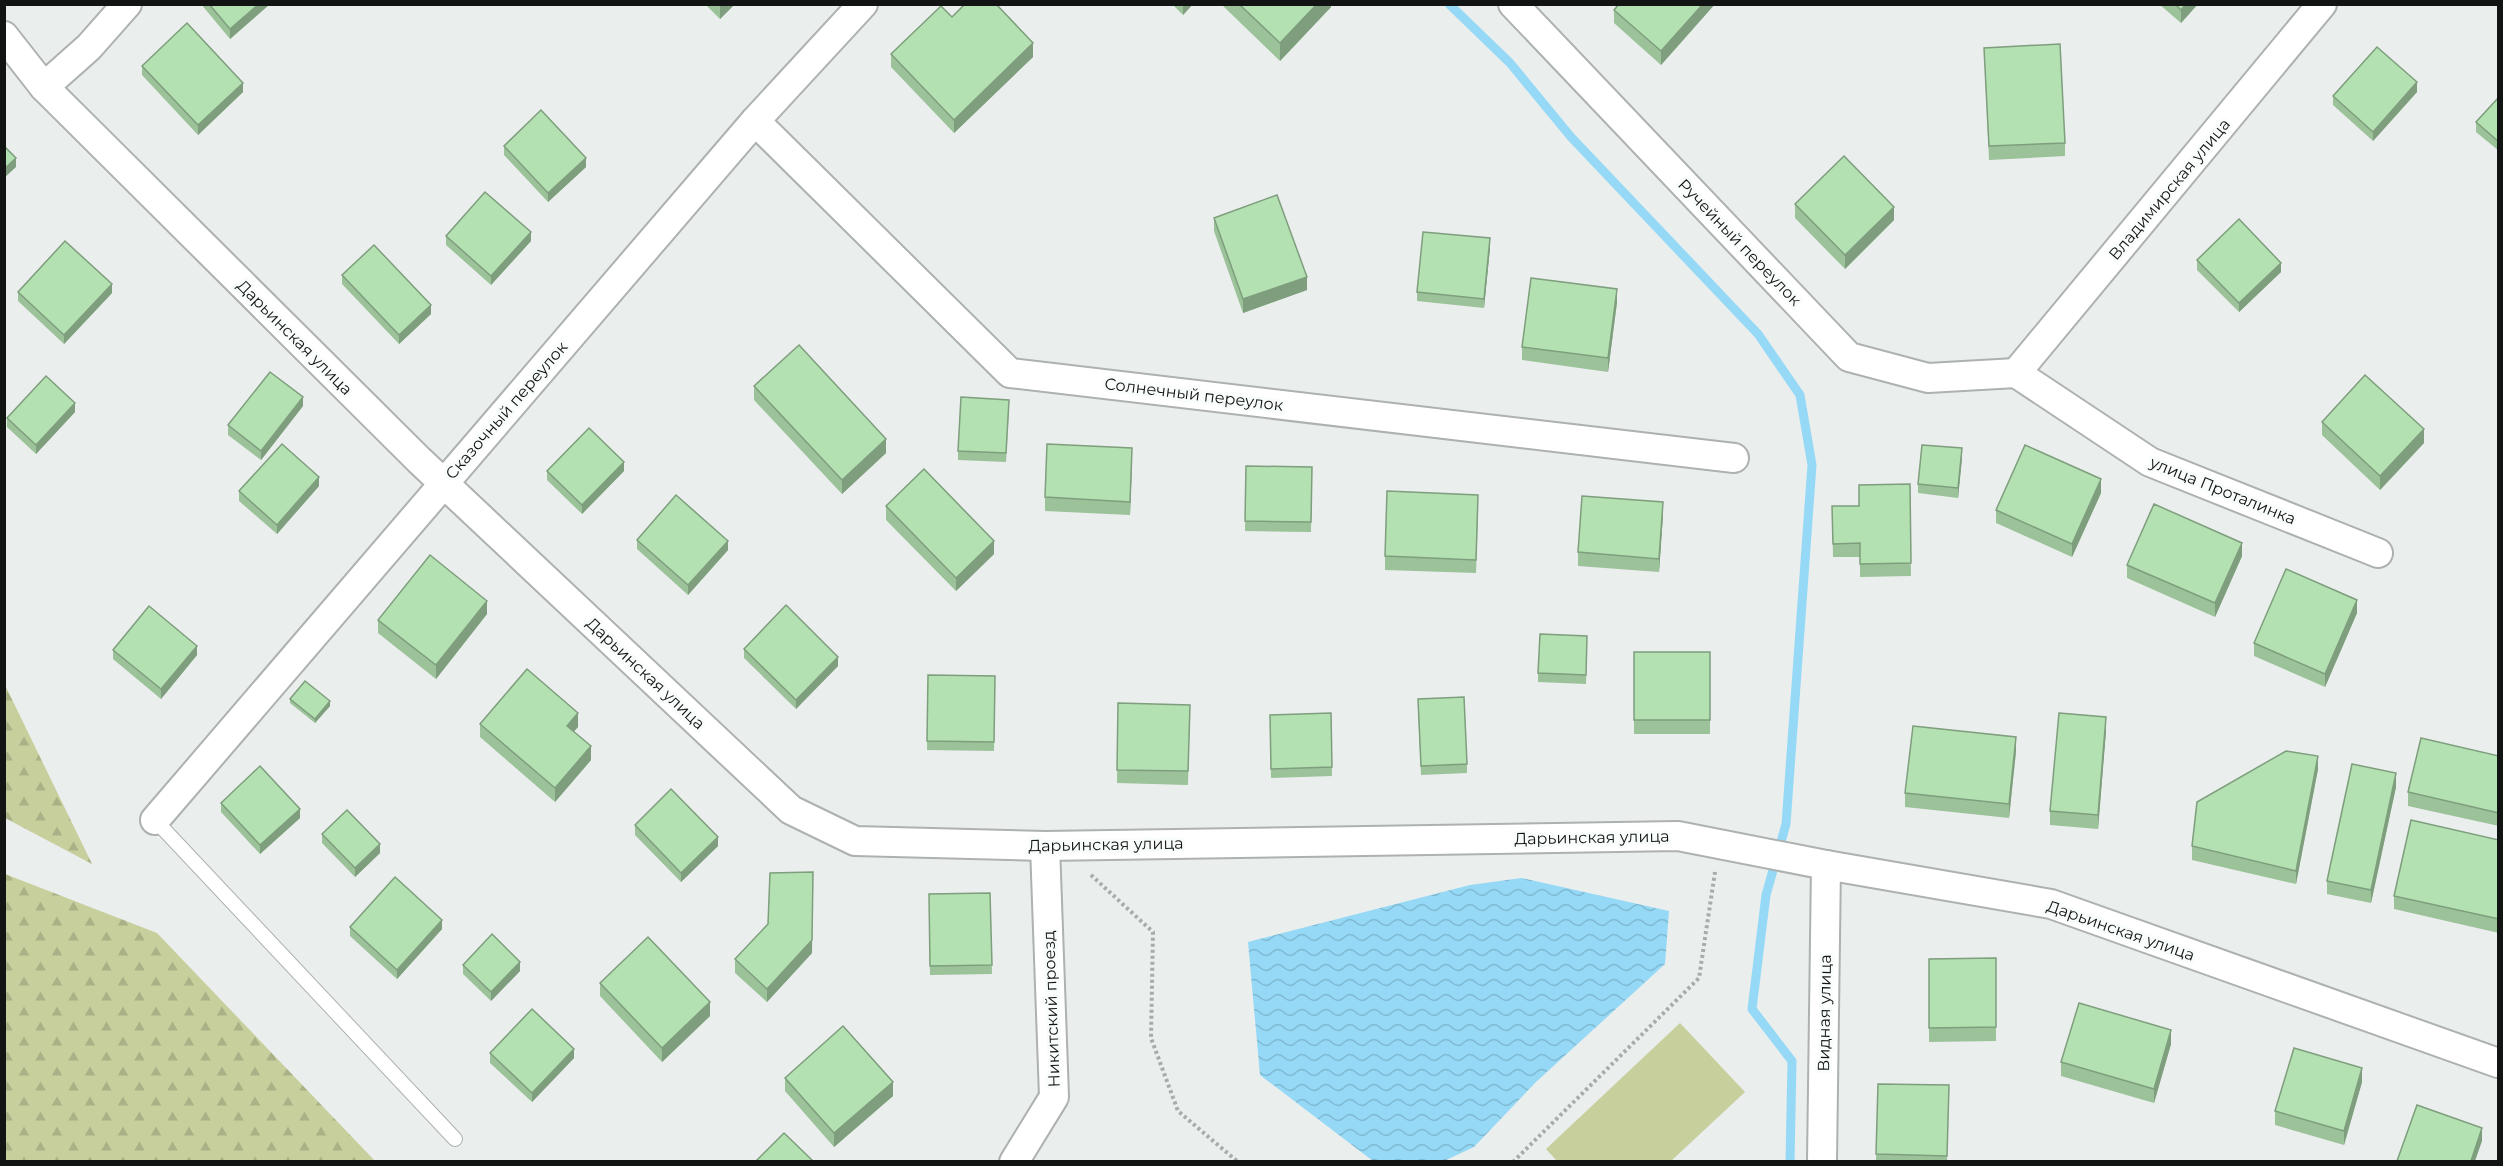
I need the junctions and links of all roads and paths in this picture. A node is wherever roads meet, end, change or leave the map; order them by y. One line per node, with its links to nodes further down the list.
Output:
1 (127, 4): 6 (street)
2 (863, 4): 7 (street, Сказочный переулок)
3 (1513, 4): 8 (street, Ручейный переулок)
4 (2322, 4): 8 (street, Владимирская улица)
5 (4, 36): 6 (street, Дарьинская улица)
6 (44, 87): 10 (street, Дарьинская улица)
7 (755, 121): 9 (street, Солнечный переулок); 10 (street, Сказочный переулок)
8 (2016, 373): 11 (street, улица Проталинка)
9 (1734, 458)
10 (443, 482): 12 (street, Сказочный переулок); 15 (street, Дарьинская улица)
11 (2378, 553)
12 (155, 820): 18 (lane)
13 (1720, 844): 14 (street, Дарьинская улица); 16 (street, Дарьинская улица); 21 (path)
14 (1093, 845): 15 (street, Дарьинская улица); 20 (path)
15 (1045, 846): 19 (street, Никитский проезд)
16 (1826, 865): 17 (street, Дарьинская улица); 22 (street, Видная улица)
17 (2499, 1063)
18 (455, 1139)
19 (1014, 1161)
20 (1238, 1161)
21 (1513, 1161)
22 (1822, 1161)

